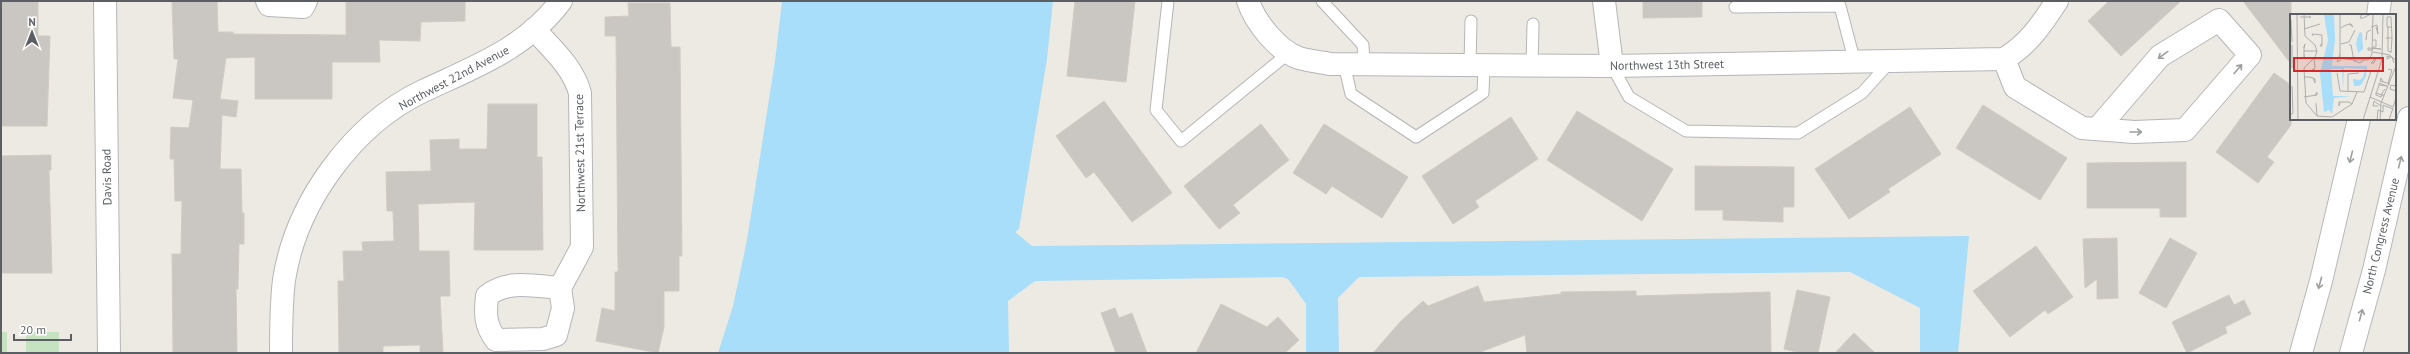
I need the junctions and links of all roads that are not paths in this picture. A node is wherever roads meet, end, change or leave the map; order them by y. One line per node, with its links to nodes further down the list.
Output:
1 (105, 1): 29 (street, Davis Road)
2 (267, 1): 3 (street)
3 (306, 1)
4 (561, 1): 16 (street, Northwest 22nd Avenue)
5 (1168, 1): 17 (lane)
6 (1248, 1): 17 (street, Northwest 13th Street)
7 (1322, 1): 21 (lane)
8 (1604, 1): 24 (street)
9 (2057, 1): 18 (street)
10 (2380, 1): 13 (street)
11 (1843, 4): 12 (lane); 20 (lane)
12 (1735, 7)
13 (2378, 14)
14 (1471, 21): 22 (lane)
15 (1533, 24): 23 (lane)
16 (534, 29): 28 (street, Northwest 21st Terrace); 30 (street, Northwest 22nd Avenue)
17 (1290, 52): 21 (street, Northwest 13th Street)
18 (2004, 59): 19 (street, Northwest 13th Street); 27 (street)
19 (1890, 62): 20 (street, Northwest 13th Street); 24 (lane)
20 (1855, 63): 24 (street, Northwest 13th Street)
21 (1354, 64): 22 (street, Northwest 13th Street); 22 (lane)
22 (1477, 65): 23 (street, Northwest 13th Street)
23 (1532, 66): 24 (street, Northwest 13th Street)
24 (1612, 66)
25 (2409, 118): 32 (street, North Congress Avenue, one-way to 25)
26 (2359, 120): 31 (street, one-way to 31)
27 (2097, 129): 27 (street, one-way to 27)
28 (560, 288)
29 (109, 353)
30 (281, 353)
31 (2301, 353)
32 (2351, 353)

